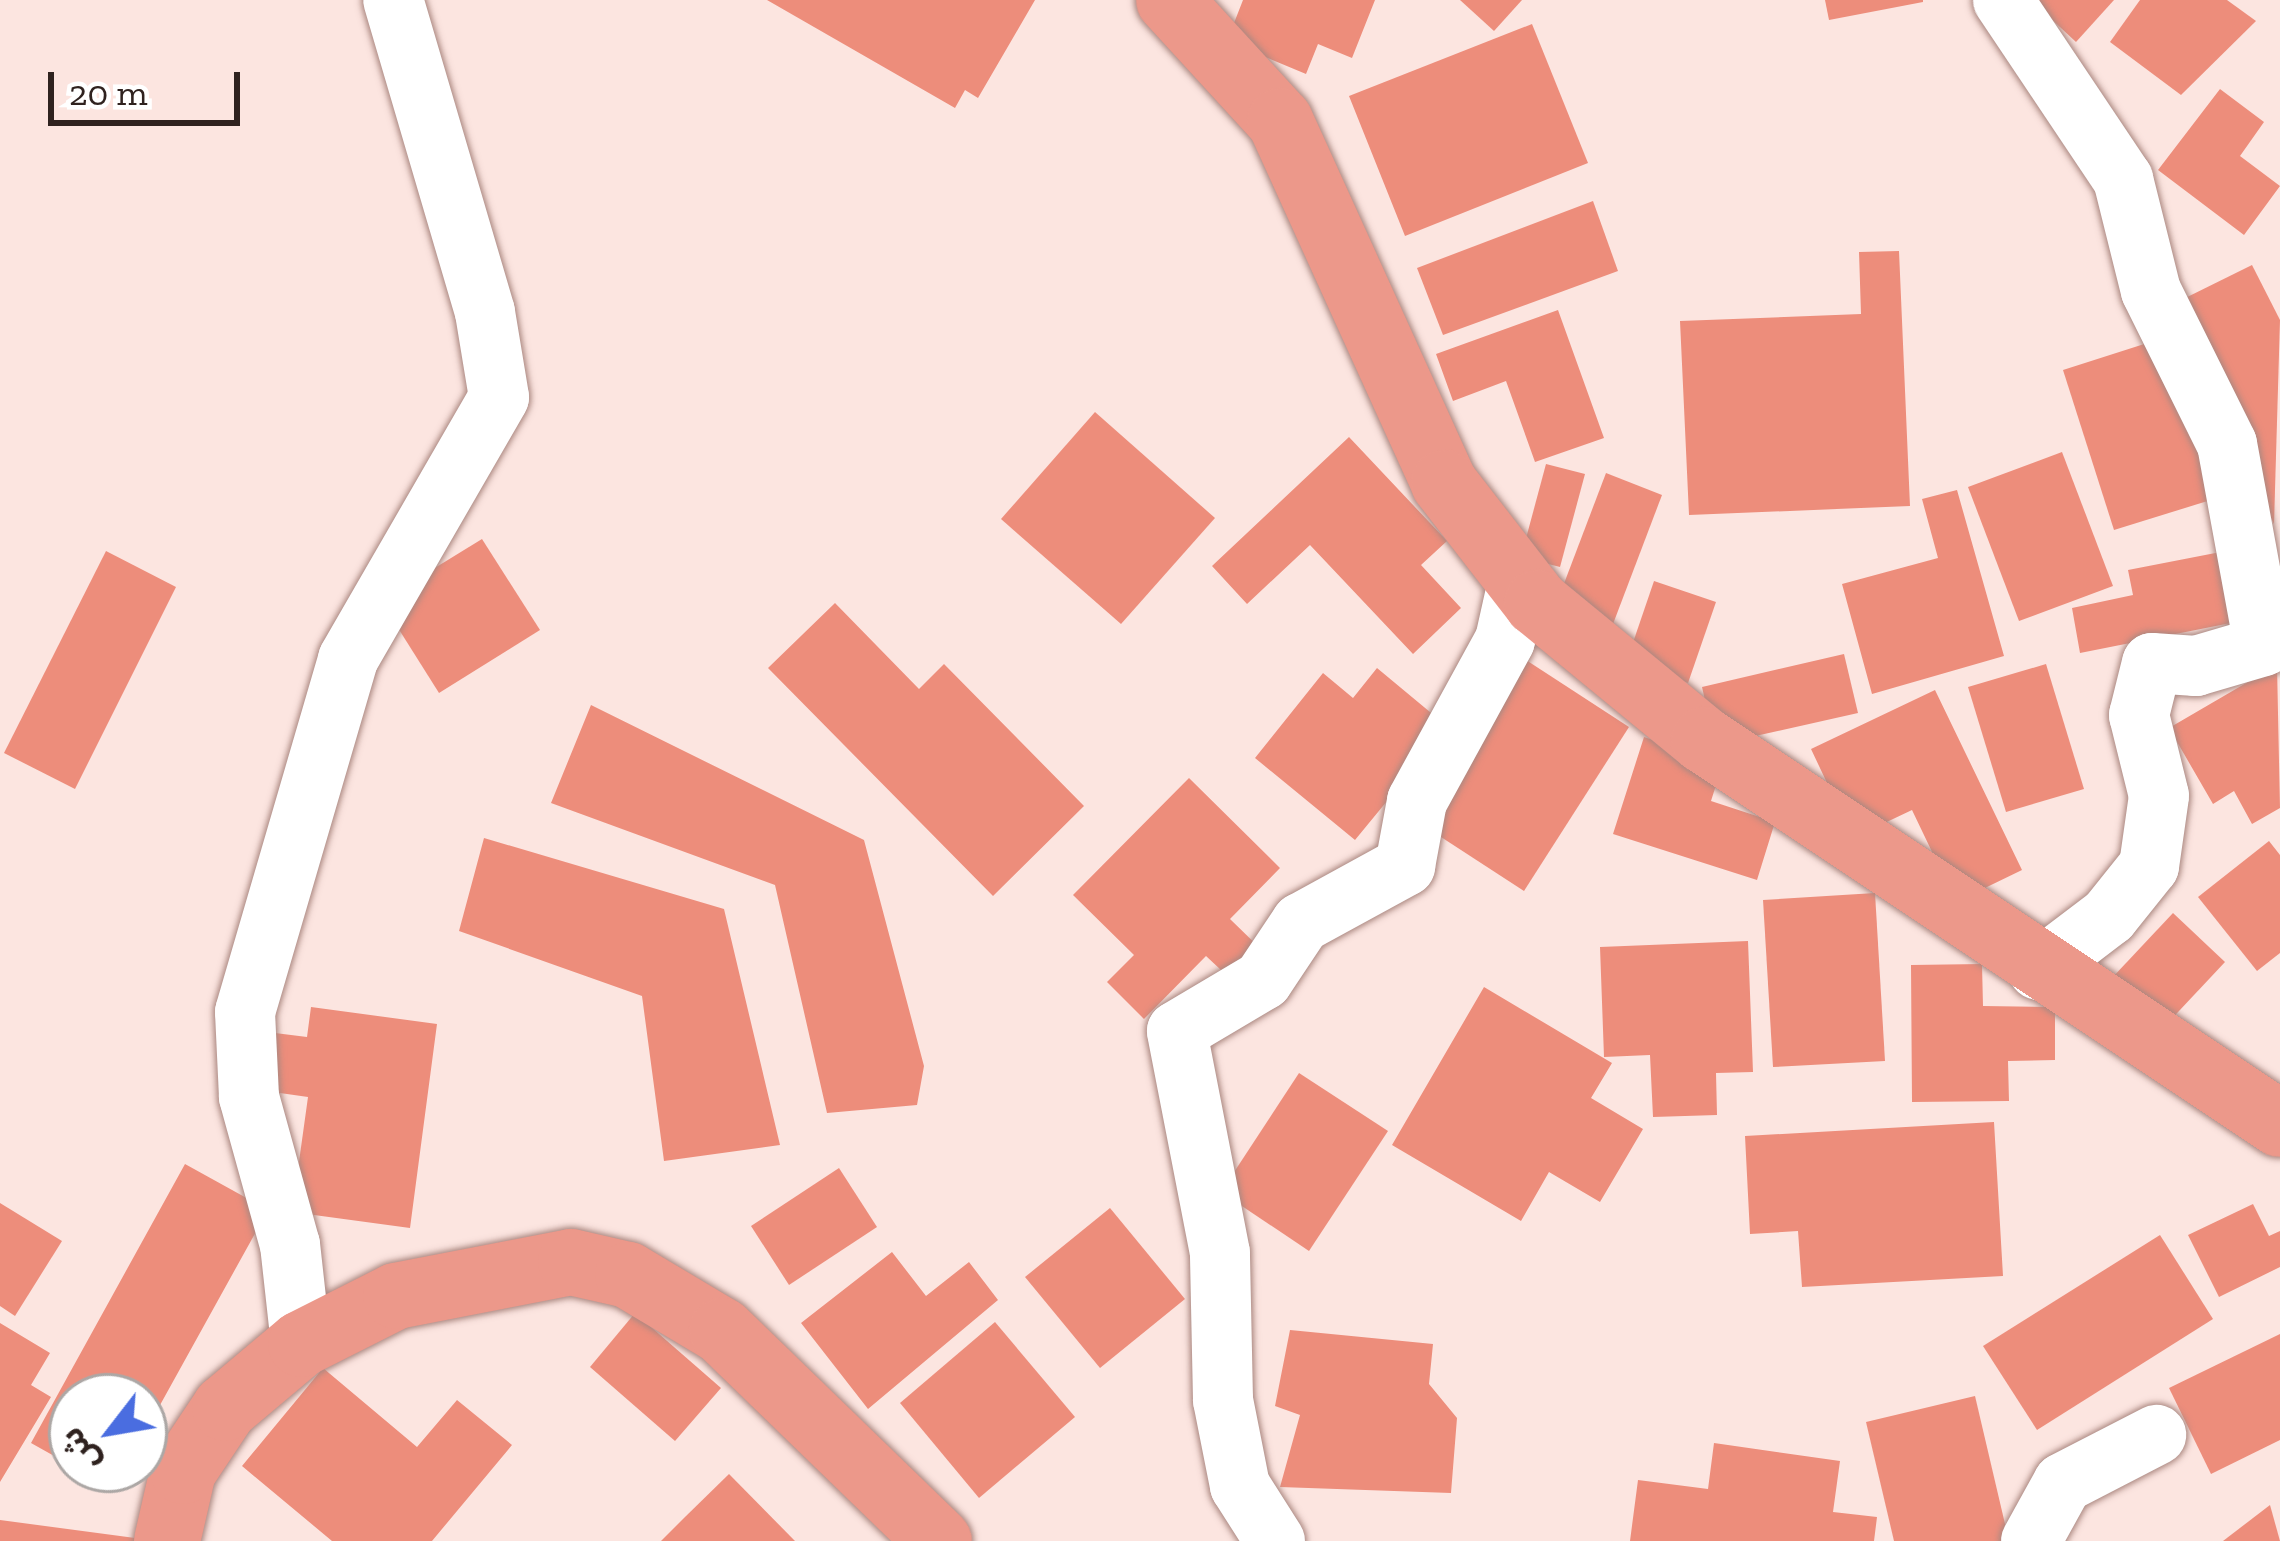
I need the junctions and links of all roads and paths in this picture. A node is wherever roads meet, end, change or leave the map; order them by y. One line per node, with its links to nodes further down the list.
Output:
1 (392, 0): 7 (street)
2 (1169, 0): 4 (main road)
3 (2003, 0): 5 (street)
4 (1518, 582): 5 (main road); 11 (street)
5 (2038, 970): 6 (main road)
6 (2280, 1124)
7 (301, 1344): 9 (main road); 10 (main road)
8 (2156, 1435): 12 (street)
9 (167, 1541)
10 (939, 1541)
11 (1275, 1541)
12 (2031, 1541)

